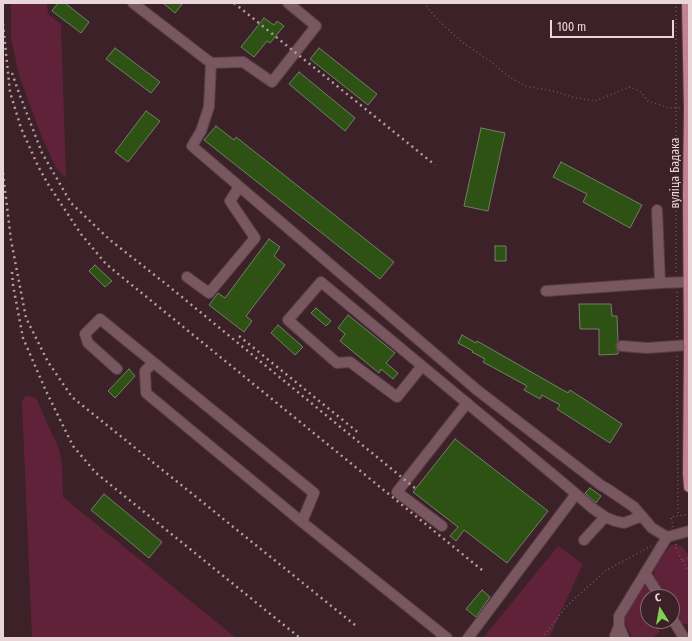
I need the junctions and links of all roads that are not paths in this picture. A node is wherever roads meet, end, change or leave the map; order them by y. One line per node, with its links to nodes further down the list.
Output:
1 (133, 3): 4 (lane)
2 (288, 3): 4 (lane)
3 (687, 3): 5 (main road, вуліца Бадака)
4 (211, 63): 6 (lane)
5 (689, 109): 9 (main road, вуліца Бадака)
6 (239, 187): 8 (lane); 22 (lane)
7 (657, 210): 10 (lane)
8 (187, 277)
9 (688, 282): 10 (lane); 12 (main road, вуліца Бадака)
10 (660, 283): 11 (lane)
11 (546, 291)
12 (689, 344): 13 (lane)
13 (622, 346)
14 (689, 349): 19 (main road)
15 (153, 363): 17 (lane); 24 (lane); 24 (lane)
16 (422, 366): 16 (lane); 18 (lane)
17 (117, 369)
18 (467, 403): 21 (lane); 25 (lane)
19 (689, 447): 20 (main road)
20 (689, 487)
21 (576, 494): 23 (lane); 34 (lane)
22 (642, 516): 23 (lane); 27 (lane)
23 (605, 517): 28 (lane)
24 (302, 522): 33 (lane)
25 (442, 526)
26 (689, 531): 27 (lane)
27 (666, 537): 29 (lane)
28 (584, 540)
29 (645, 573): 30 (lane); 31 (lane)
30 (655, 589)
31 (619, 626): 35 (lane); 36 (lane)
32 (679, 629): 37 (lane)
33 (447, 638)
34 (468, 638)
35 (615, 638)
36 (624, 638)
37 (684, 638)

